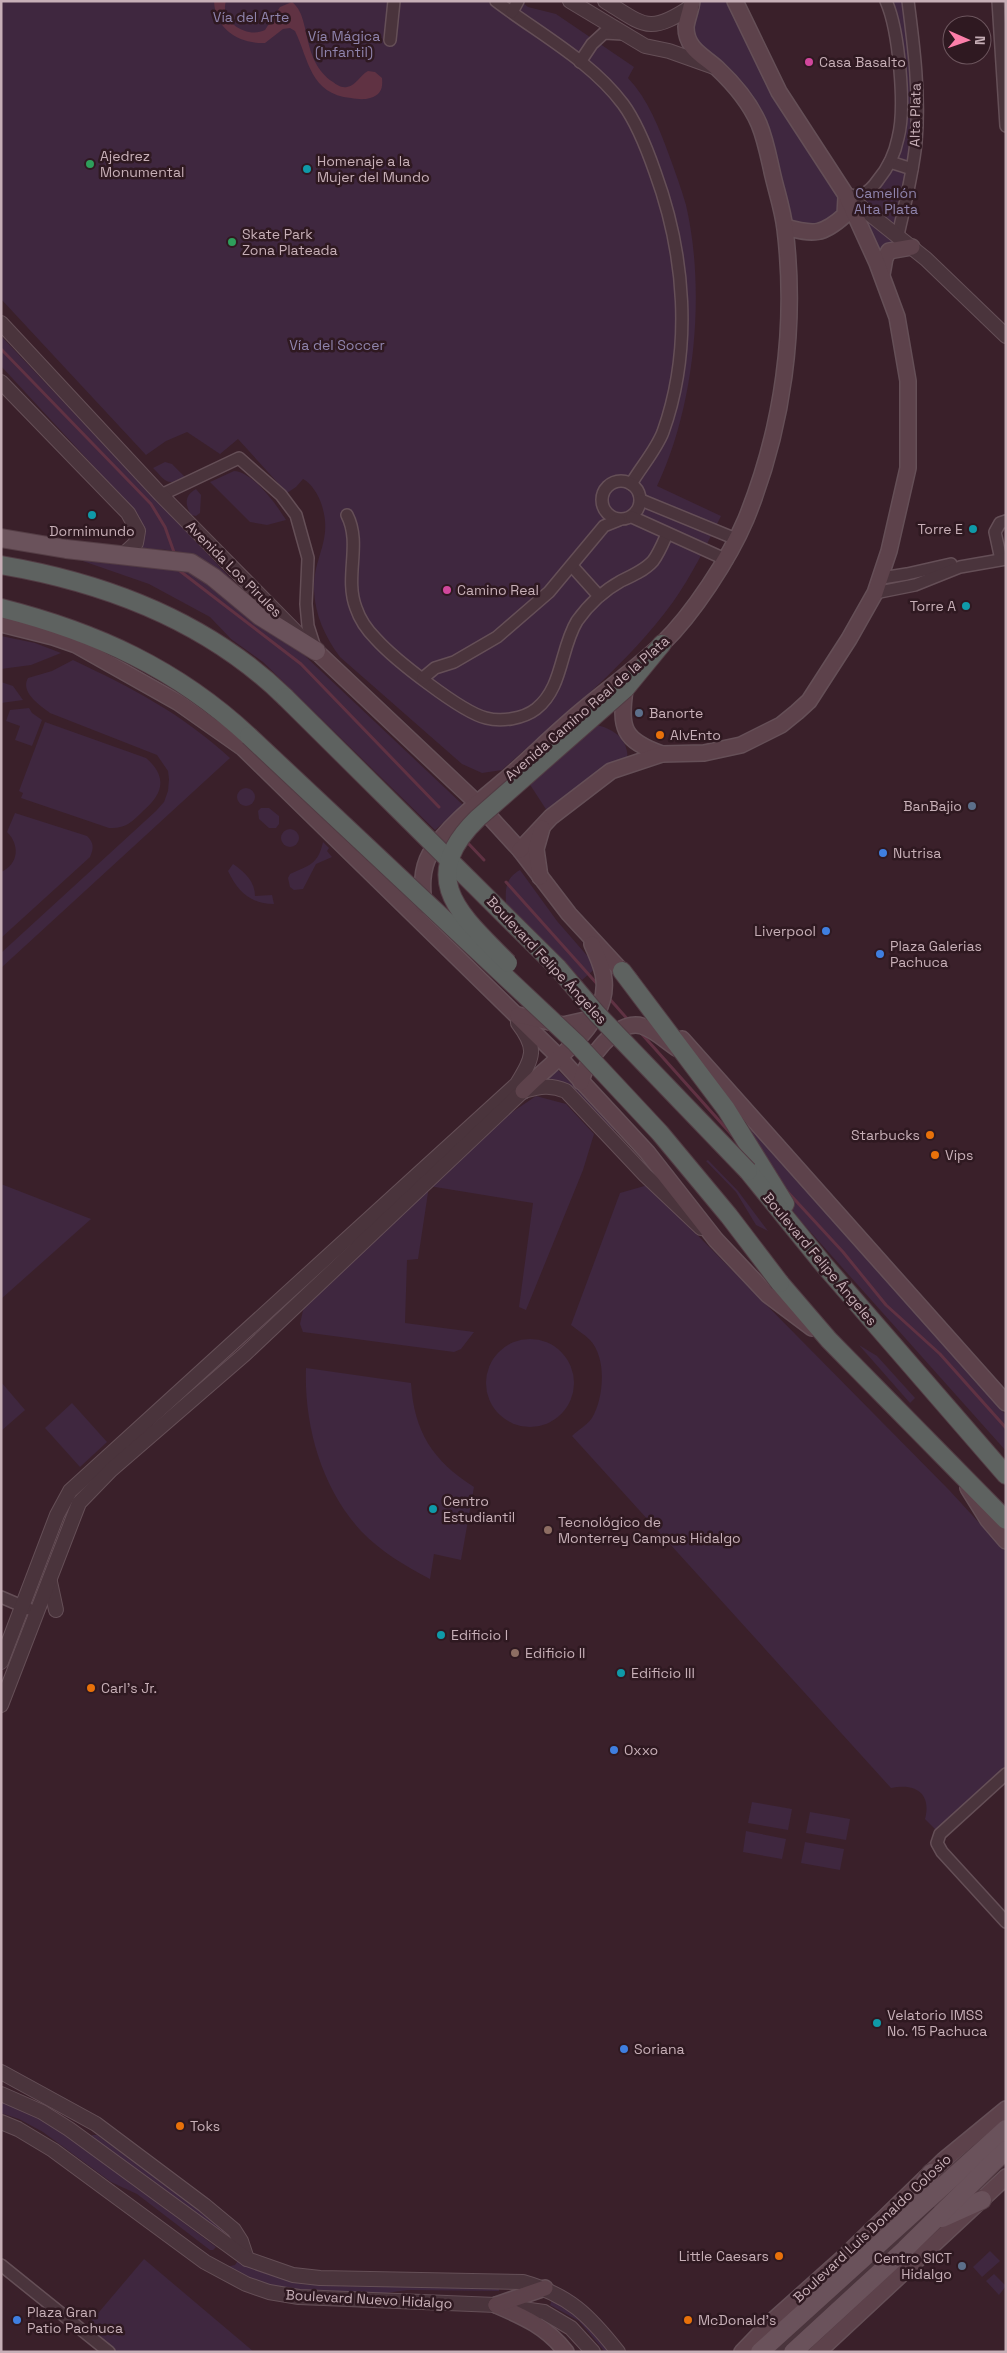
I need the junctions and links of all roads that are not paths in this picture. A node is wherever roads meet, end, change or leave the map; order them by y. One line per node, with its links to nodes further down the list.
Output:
1 (394, 1): 14 (street)
2 (496, 1): 11 (street)
3 (518, 1): 11 (street)
4 (570, 1): 12 (street)
5 (605, 1): 10 (street)
6 (886, 1): 19 (street, Alta Plata)
7 (908, 1): 20 (street, Alta Plata)
8 (998, 1): 13 (street)
9 (733, 2): 21 (main road)
10 (695, 3): 16 (main road, Avenida Camino Real de la Plata)
11 (512, 12): 15 (street)
12 (623, 34): 15 (street); 16 (street)
13 (1003, 38): 17 (street)
14 (390, 40)
15 (580, 62): 30 (street)
16 (718, 69): 22 (main road, Avenida Camino Real de la Plata)
17 (1005, 113): 18 (street)
18 (1006, 126)
19 (890, 162): 20 (street, Alta Plata); 21 (street, Alta Plata)
20 (912, 169): 23 (street, Alta Plata)
21 (846, 195): 22 (main road); 23 (street); 25 (main road)
22 (785, 227): 39 (main road, Avenida Camino Real de la Plata)
23 (898, 235): 24 (street)
24 (912, 247): 25 (main road); 26 (street)
25 (882, 275): 45 (main road)
26 (999, 322): 28 (street)
27 (1, 323): 31 (street, Avenida Los Pirules)
28 (1006, 336)
29 (1, 382): 40 (street)
30 (632, 484): 32 (street); 35 (street)
31 (161, 495): 51 (street, Avenida Los Pirules); 51 (street)
32 (641, 500): 34 (street); 39 (street)
33 (347, 515): 52 (street)
34 (632, 517): 35 (street); 37 (street)
35 (619, 520): 44 (street)
36 (1006, 521): 41 (street)
37 (667, 534): 43 (street); 47 (street)
38 (1, 538): 40 (main road)
39 (736, 539): 43 (main road, Avenida Camino Real de la Plata)
40 (123, 555): 51 (main road)
41 (1003, 557): 45 (street); 46 (street)
42 (5, 560): 74 (highway, Boulevard Felipe Ángeles, bridge)
43 (726, 560): 50 (main road, Avenida Camino Real de la Plata)
44 (572, 566): 47 (street); 52 (street)
45 (882, 578): 46 (main road)
46 (876, 593): 54 (main road)
47 (599, 596): 52 (street)
48 (1, 608): 65 (highway, bridge)
49 (1, 624): 61 (main road)
50 (662, 644): 53 (highway); 56 (main road, Avenida Camino Real de la Plata)
51 (316, 651): 55 (main road, Avenida Los Pirules)
52 (424, 678)
53 (625, 689): 54 (main road); 65 (highway, bridge)
54 (662, 754): 58 (main road)
55 (453, 779): 56 (main road); 57 (main road, Avenida Los Pirules)
56 (501, 783): 57 (main road, Avenida Camino Real de la Plata)
57 (477, 803): 59 (main road, Avenida Los Pirules); 61 (main road, Avenida Camino Real de la Plata)
58 (543, 827): 59 (main road); 60 (main road)
59 (520, 850): 60 (main road, Avenida Los Pirules)
60 (540, 878): 62 (main road, Avenida Los Pirules)
61 (427, 927): 64 (main road)
62 (589, 936): 63 (main road); 67 (main road)
63 (622, 971): 68 (highway); 78 (main road)
64 (502, 1000): 66 (main road); 72 (street)
65 (544, 1012): 76 (highway, bridge)
66 (516, 1015): 67 (main road); 69 (main road)
67 (594, 1018): 69 (main road)
68 (683, 1053): 70 (main road); 74 (highway)
69 (558, 1058): 70 (main road); 71 (main road)
70 (580, 1082): 73 (main road)
71 (523, 1091): 72 (street); 73 (street)
72 (394, 1205): 75 (street); 77 (street)
73 (716, 1240): 76 (main road)
74 (824, 1265): 79 (highway, Boulevard Felipe Ángeles)
75 (247, 1330): 77 (street); 85 (street)
76 (828, 1340): 80 (highway)
77 (259, 1341): 83 (street)
78 (1006, 1403)
79 (1006, 1475)
80 (961, 1476): 81 (highway); 82 (main road)
81 (1006, 1520)
82 (1006, 1541)
83 (50, 1580): 86 (street); 87 (street)
84 (1, 1597): 85 (street)
85 (23, 1606): 87 (street); 88 (street)
86 (56, 1610)
87 (37, 1613): 89 (street)
88 (1, 1662)
89 (1, 1705)
90 (1006, 1774): 91 (street)
91 (1006, 1922)
92 (1, 2072): 94 (street)
93 (1, 2094): 96 (street, Boulevard Nuevo Hidalgo)
94 (48, 2097): 96 (street); 100 (street)
95 (1006, 2109): 103 (main road, Boulevard Luis Donaldo Colosio)
96 (42, 2112): 98 (street, Boulevard Nuevo Hidalgo)
97 (1, 2122): 112 (street, Boulevard Nuevo Hidalgo)
98 (69, 2128): 100 (street); 110 (street, Boulevard Nuevo Hidalgo)
99 (1006, 2129): 102 (main road, Boulevard Luis Donaldo Colosio)
100 (108, 2133): 108 (street)
101 (1006, 2150): 102 (main road, Boulevard Luis Donaldo Colosio)
102 (976, 2167): 105 (main road, Boulevard Luis Donaldo Colosio); 109 (main road, Boulevard Luis Donaldo Colosio)
103 (931, 2173): 109 (main road); 120 (main road, Boulevard Luis Donaldo Colosio)
104 (1006, 2178): 106 (main road)
105 (964, 2190): 107 (main road, Boulevard Luis Donaldo Colosio); 122 (street)
106 (982, 2200): 107 (main road); 124 (main road)
107 (930, 2223): 123 (main road, Boulevard Luis Donaldo Colosio)
108 (230, 2226): 110 (street); 111 (street)
109 (892, 2234): 121 (main road, Boulevard Luis Donaldo Colosio)
110 (227, 2245): 111 (street, Boulevard Nuevo Hidalgo); 112 (street)
111 (247, 2259): 114 (street, Boulevard Nuevo Hidalgo)
112 (206, 2262): 115 (street, Boulevard Nuevo Hidalgo)
113 (1, 2265): 116 (street)
114 (545, 2288): 115 (main road); 119 (street, Boulevard Nuevo Hidalgo)
115 (496, 2305): 117 (main road); 118 (street, Boulevard Nuevo Hidalgo)
116 (109, 2352)
117 (566, 2352)
118 (592, 2352)
119 (618, 2352)
120 (742, 2352)
121 (760, 2352)
122 (778, 2352)
123 (793, 2352)
124 (818, 2352)

